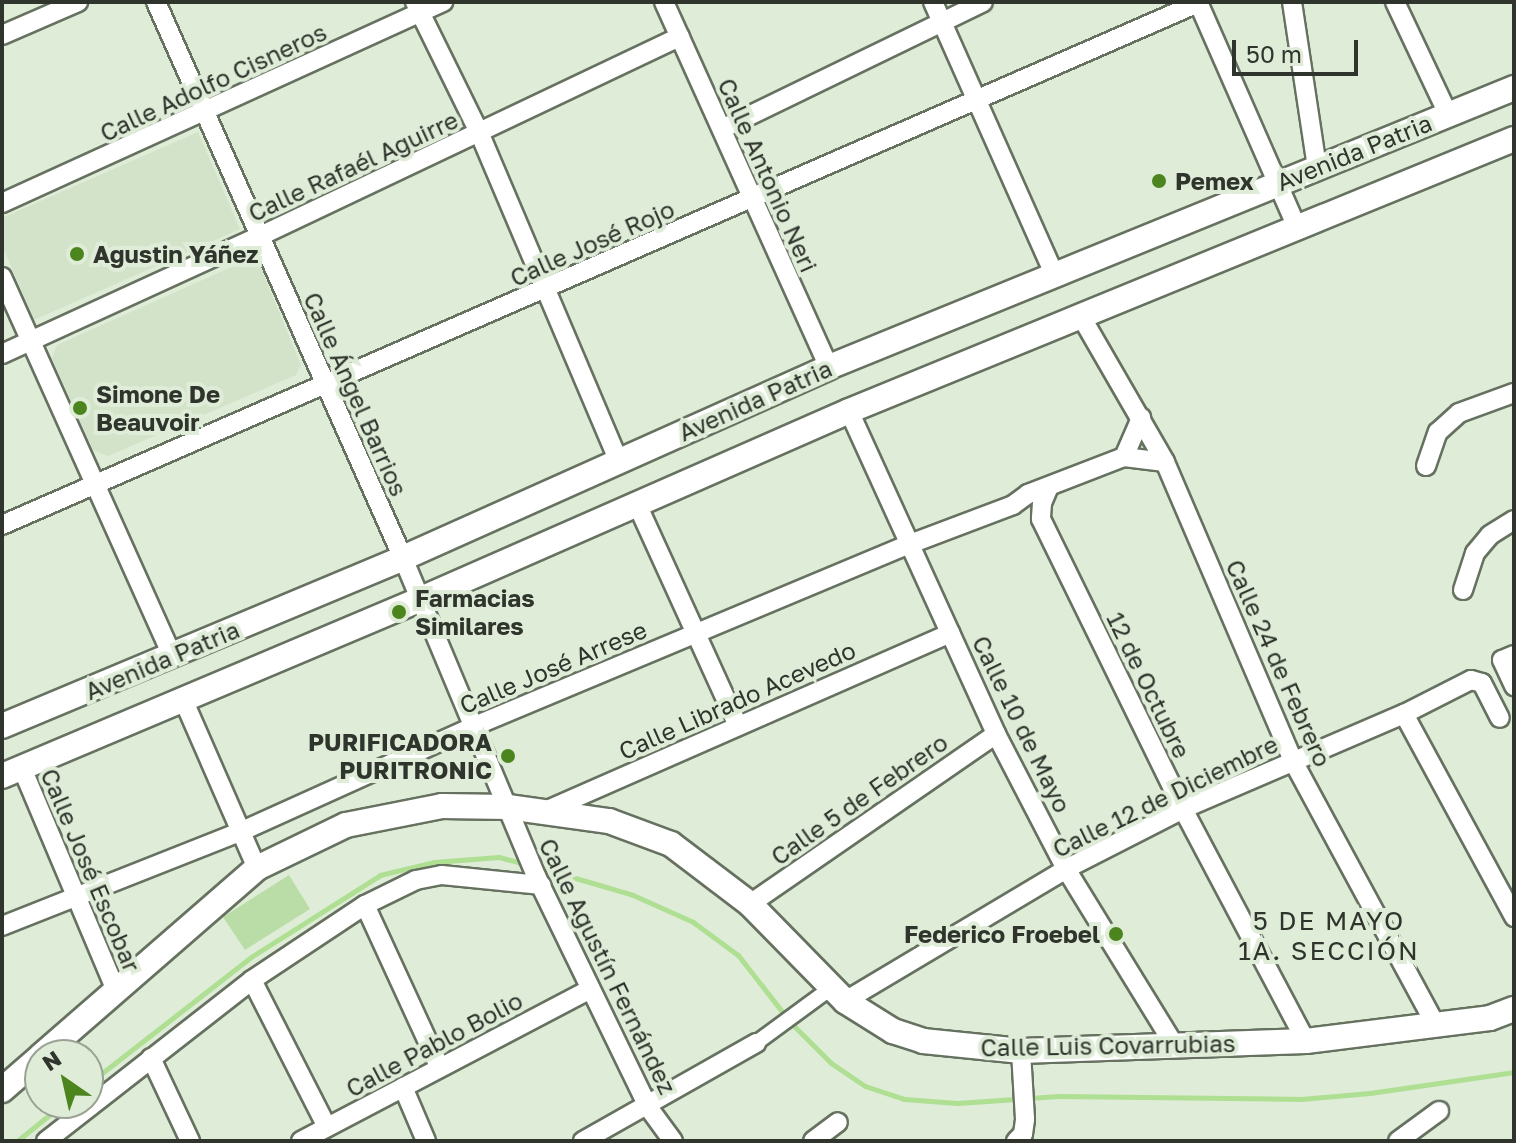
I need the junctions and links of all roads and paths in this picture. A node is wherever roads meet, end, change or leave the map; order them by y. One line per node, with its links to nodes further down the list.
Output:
1 (78, 2): 12 (street)
2 (156, 2): 16 (street, Calle Ángel Barrios)
3 (443, 2): 10 (street, Calle Adolfo Cisneros)
4 (933, 2): 11 (street)
5 (983, 2): 11 (street)
6 (1199, 2): 15 (street, Calle José Rojo); 22 (street)
7 (1292, 2): 21 (street)
8 (1395, 2): 17 (street)
9 (669, 4): 13 (street, Calle Antonio Neri)
10 (418, 8): 16 (street, Calle Adolfo Cisneros); 19 (street)
11 (942, 21): 15 (street); 18 (street)
12 (2, 35)
13 (680, 37): 18 (street, Calle Antonio Neri); 19 (street, Calle Rafaél Aguirre)
14 (1514, 88): 17 (street, Avenida Patria)
15 (978, 101): 23 (street, Calle José Rojo); 27 (street)
16 (204, 113): 24 (street, Calle Adolfo Cisneros); 26 (street, Calle Ángel Barrios)
17 (1448, 114): 21 (street, Avenida Patria)
18 (722, 129): 23 (street, Calle Antonio Neri)
19 (479, 132): 26 (street, Calle Rafaél Aguirre); 29 (street)
20 (1514, 139): 25 (street, Avenida Patria)
21 (1317, 167): 22 (street, Avenida Patria)
22 (1277, 183): 25 (street); 27 (street, Avenida Patria)
23 (753, 199): 29 (street, Calle José Rojo); 33 (street, Calle Antonio Neri)
24 (2, 203)
25 (1297, 227): 30 (street, Avenida Patria)
26 (258, 237): 31 (street, Calle Rafaél Aguirre); 34 (street, Calle Ángel Barrios)
27 (1054, 274): 33 (street, Avenida Patria)
28 (2, 277): 31 (street)
29 (547, 290): 34 (street, Calle José Rojo); 39 (street)
30 (1082, 318): 36 (street, Avenida Patria); 37 (street, Calle 24 de Febrero)
31 (30, 341): 32 (street, Calle Rafaél Aguirre); 42 (street)
32 (2, 354)
33 (829, 367): 39 (street, Avenida Patria)
34 (327, 383): 42 (street, Calle José Rojo); 50 (street, Calle Ángel Barrios)
35 (1514, 393): 41 (street)
36 (849, 411): 44 (street, Avenida Patria); 49 (street, Calle 10 de Mayo)
37 (1141, 418): 38 (street); 40 (street, Calle 24 de Febrero)
38 (1124, 457): 40 (street, Calle José Arrese); 43 (street, Calle José Arrese)
39 (618, 460): 50 (street, Avenida Patria)
40 (1165, 462): 65 (street, Calle 24 de Febrero)
41 (1426, 466)
42 (93, 485): 48 (street, Calle José Rojo); 55 (street)
43 (1048, 489): 45 (street, Calle José Arrese); 46 (street)
44 (636, 502): 52 (street, Avenida Patria); 54 (street)
45 (1013, 505): 46 (street); 49 (street, Calle José Arrese)
46 (1041, 519): 67 (street, 12 de Octubre)
47 (1514, 520): 51 (street)
48 (2, 525)
49 (910, 544): 53 (street, Calle 10 de Mayo); 54 (street, Calle José Arrese)
50 (403, 558): 52 (street, Calle Ángel Barrios); 55 (street, Avenida Patria)
51 (1463, 590)
52 (421, 599): 58 (street, Avenida Patria); 63 (street, Calle Ángel Barrios)
53 (950, 633): 62 (street, Calle Librado Acevedo); 64 (street, Calle 10 de Mayo)
54 (695, 634): 62 (street); 63 (street, Calle José Arrese)
55 (172, 656): 61 (street, Avenida Patria)
56 (1508, 658): 57 (street)
57 (1514, 686)
58 (183, 699): 66 (street, Avenida Patria); 70 (street)
59 (1404, 714): 60 (street, Calle 12 de Diciembre); 65 (street, Calle 12 de Diciembre); 77 (street)
60 (1500, 718)
61 (2, 726)
62 (738, 726): 68 (street, Calle Librado Acevedo)
63 (472, 727): 69 (street, Calle Ángel Barrios); 70 (street, Calle José Arrese)
64 (996, 734): 72 (street, Calle 10 de Mayo); 75 (street, Calle 5 de Febrero)
65 (1293, 761): 67 (street, Calle 12 de Diciembre); 84 (street, Calle 24 de Febrero)
66 (12, 772): 74 (street, Calle José Escobar)
67 (1183, 809): 72 (street, Calle 12 de Diciembre); 86 (street, 12 de Octubre)
68 (543, 812): 69 (street, Calle Luis Covarrubias); 75 (street, Calle Luis Covarrubias)
69 (510, 814): 71 (street, Calle Luis Covarrubias); 73 (street, Calle Agustín Fernández)
70 (242, 831): 71 (street); 74 (street, Calle José Arrese)
71 (257, 868): 81 (street, Calle Luis Covarrubias)
72 (1066, 869): 82 (street, Calle 12 de Diciembre); 88 (street, Calle 10 de Mayo)
73 (539, 880): 76 (street); 80 (street, Calle Agustín Fernández)
74 (78, 895): 78 (street, Calle José Arrese); 81 (street, Calle José Escobar)
75 (750, 904): 82 (street, Calle Luis Covarrubias)
76 (365, 905): 79 (street); 91 (street)
77 (1514, 917)
78 (2, 926)
79 (252, 980): 89 (street); 98 (street)
80 (590, 989): 91 (street, Calle Pablo Bolio); 95 (street, Calle Agustín Fernández)
81 (116, 990): 85 (street, Calle Luis Covarrubias)
82 (838, 995): 87 (street); 90 (street, Calle Luis Covarrubias)
83 (1514, 1009): 84 (street, Calle Luis Covarrubias)
84 (1436, 1026): 86 (street, Calle Luis Covarrubias)
85 (59, 1039)
86 (1306, 1041): 88 (street, Calle Luis Covarrubias)
87 (756, 1043): 95 (street)
88 (1175, 1046): 90 (street, Calle Luis Covarrubias)
89 (151, 1058): 99 (street); 101 (street)
90 (1022, 1061): 107 (street)
91 (440, 1068): 93 (street, Calle Pablo Bolio)
92 (24, 1069): 94 (street, Calle Luis Covarrubias)
93 (403, 1087): 98 (street, Calle Pablo Bolio); 103 (street)
94 (2, 1090)
95 (648, 1107): 104 (street); 105 (street, Calle Agustín Fernández)
96 (1439, 1111): 108 (street)
97 (838, 1122): 106 (street)
98 (327, 1127): 102 (street, Calle Pablo Bolio)
99 (67, 1133): 100 (street)
100 (46, 1141)
101 (190, 1141)
102 (301, 1141)
103 (426, 1141)
104 (583, 1141)
105 (673, 1141)
106 (813, 1141)
107 (1016, 1141)
108 (1398, 1141)

